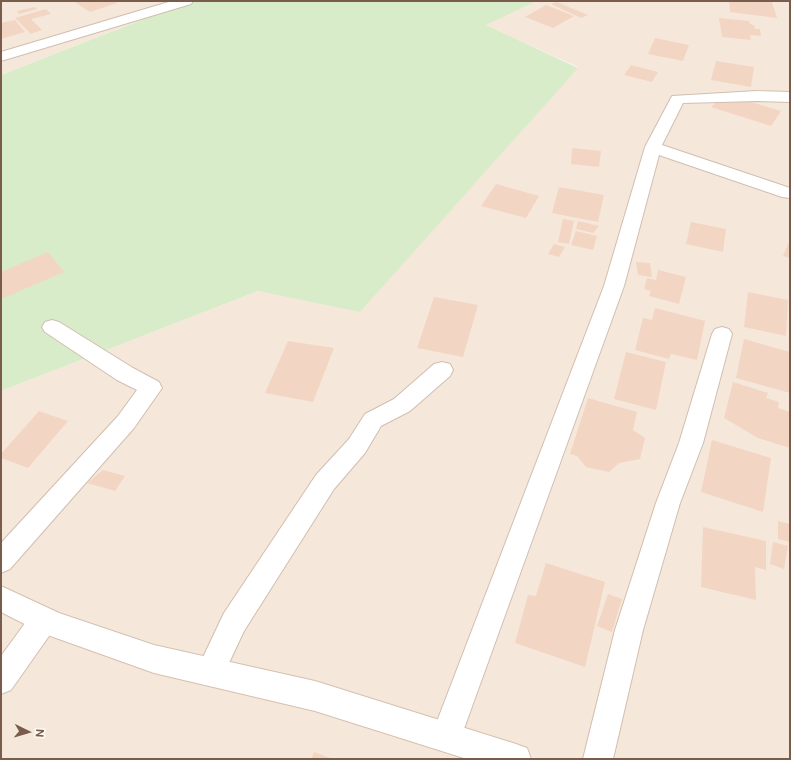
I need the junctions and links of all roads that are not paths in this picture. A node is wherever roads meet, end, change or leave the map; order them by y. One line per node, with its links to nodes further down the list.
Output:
1 (186, 1): 2 (street)
2 (1, 57)
3 (790, 97): 4 (street)
4 (653, 147): 5 (street); 14 (street)
5 (788, 193)
6 (52, 327): 9 (street)
7 (722, 334): 16 (street)
8 (442, 370): 12 (street)
9 (1, 561)
10 (1, 598): 11 (street)
11 (44, 620): 12 (street); 13 (street)
12 (210, 672): 14 (street)
13 (1, 680)
14 (446, 737): 15 (street)
15 (516, 759)
16 (598, 759)

